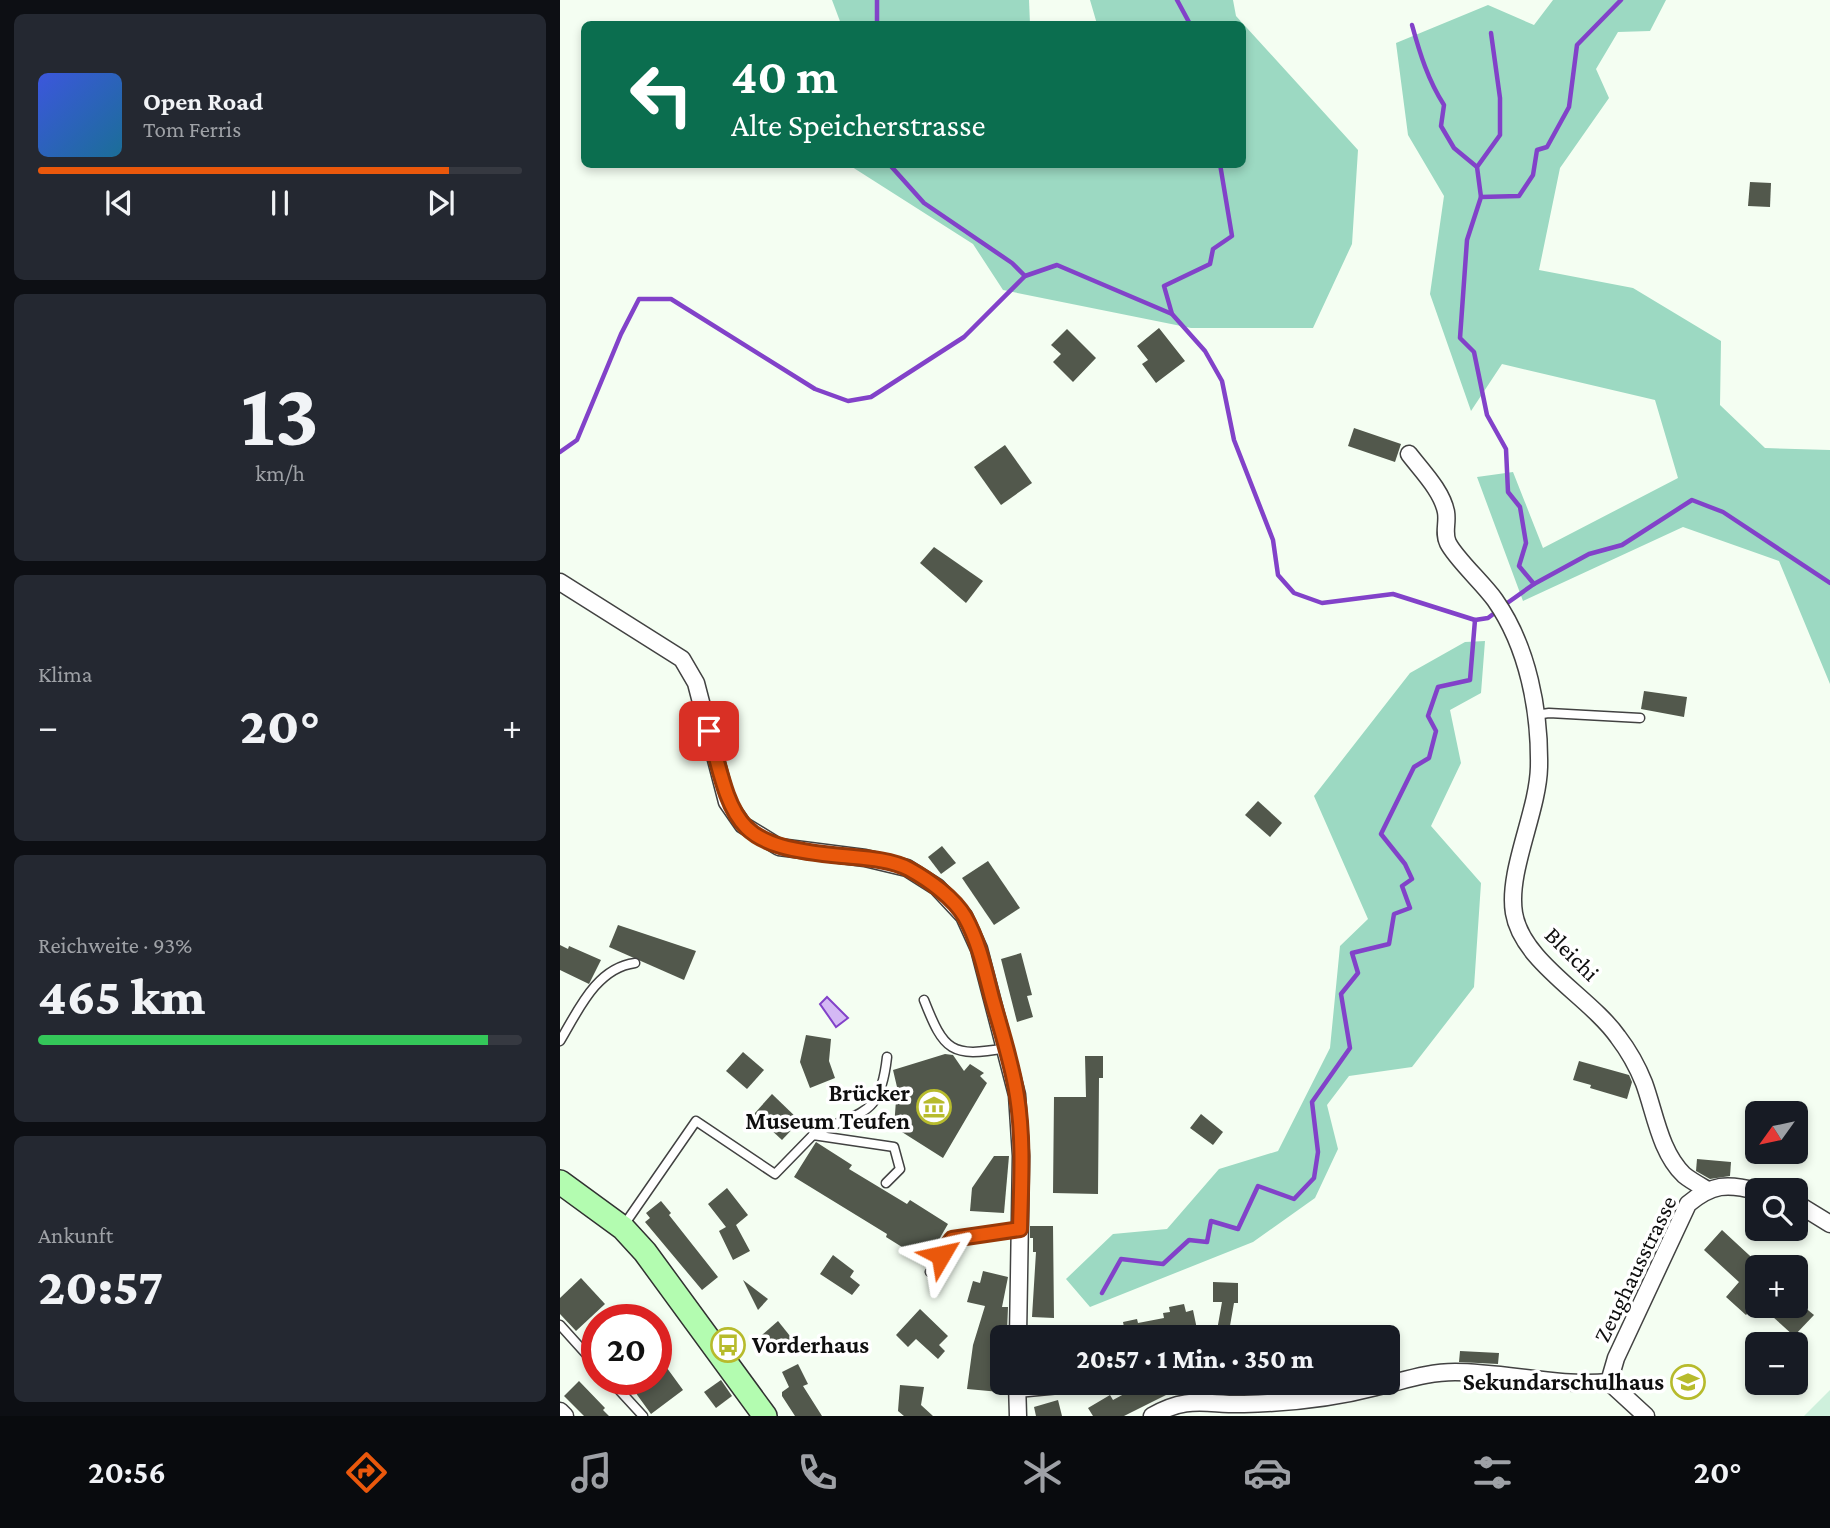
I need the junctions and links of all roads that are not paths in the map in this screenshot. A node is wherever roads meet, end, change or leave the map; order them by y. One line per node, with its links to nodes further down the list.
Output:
1 (1409, 454): 3 (street, Bleichi)
2 (560, 582): 8 (street)
3 (1535, 715): 4 (lane); 14 (street, Bleichi)
4 (1640, 718)
5 (635, 963): 7 (lane)
6 (924, 1000): 8 (lane)
7 (560, 1041)
8 (1006, 1048): 18 (street)
9 (887, 1058): 10 (lane)
10 (813, 1135): 12 (lane); 17 (lane)
11 (560, 1182): 17 (main road)
12 (886, 1183)
13 (1745, 1188): 14 (street, Zeughausstrasse)
14 (1706, 1189): 23 (street, Zeughausstrasse)
15 (1808, 1210): 16 (street)
16 (1830, 1224)
17 (623, 1228): 29 (main road)
18 (1020, 1229): 19 (lane); 21 (street)
19 (930, 1272)
20 (560, 1325): 22 (lane)
21 (1018, 1325)
22 (581, 1348)
23 (1609, 1382): 31 (street); 32 (street)
24 (624, 1395): 28 (lane)
25 (1017, 1395): 30 (street)
26 (560, 1411): 27 (street)
27 (565, 1416)
28 (643, 1416)
29 (765, 1416)
30 (1018, 1416)
31 (1152, 1416)
32 (1646, 1416)

